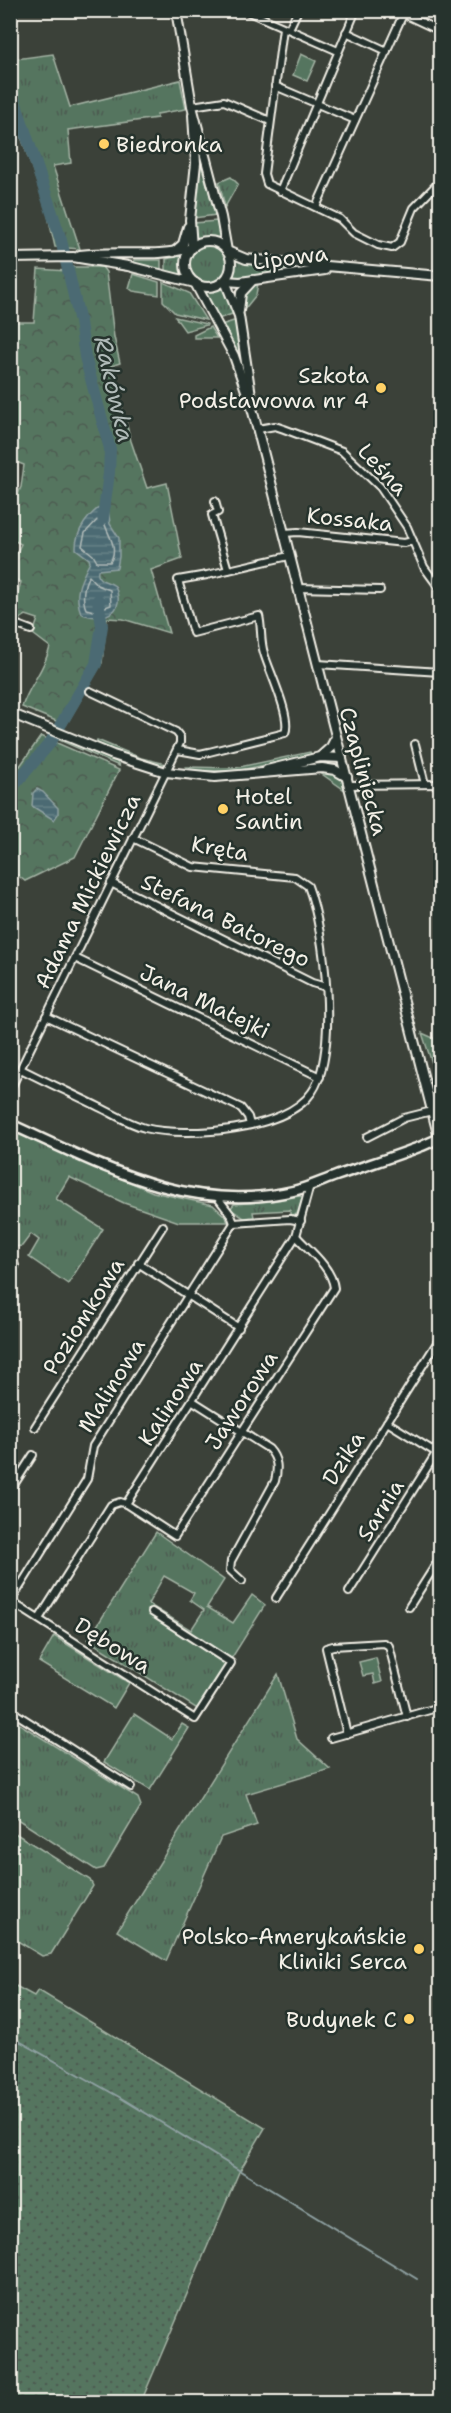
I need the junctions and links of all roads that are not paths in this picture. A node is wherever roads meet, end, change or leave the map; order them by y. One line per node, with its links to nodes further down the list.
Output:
1 (176, 10): 13 (street)
2 (244, 10): 6 (street)
3 (298, 10): 6 (street)
4 (356, 10): 8 (street)
5 (404, 12): 7 (street); 10 (street)
6 (286, 28): 9 (street); 11 (street)
7 (441, 31)
8 (346, 32): 9 (street); 10 (street)
9 (338, 51): 12 (street)
10 (387, 51): 14 (street)
11 (276, 86): 12 (street); 15 (street)
12 (315, 102): 14 (street); 17 (street)
13 (192, 106): 15 (street); 19 (street); 21 (street)
14 (356, 120): 18 (street)
15 (270, 122): 17 (street)
16 (441, 181): 18 (street)
17 (280, 191): 18 (street)
18 (316, 207)
19 (190, 220): 20 (street); 22 (street)
20 (192, 248): 21 (street); 22 (street); 29 (street)
21 (227, 251): 25 (street, Lipowa); 28 (street)
22 (170, 254): 23 (street)
23 (73, 257): 24 (street); 29 (street)
24 (10, 258)
25 (360, 269): 26 (street, Lipowa); 27 (street, Lipowa)
26 (441, 276)
27 (255, 279): 28 (street, Lipowa); 30 (street)
28 (225, 281): 29 (street); 30 (street, Czapliniecka)
29 (195, 283): 31 (street, Czapliniecka)
30 (239, 313): 31 (street, Czapliniecka)
31 (252, 408): 32 (street, Czapliniecka)
32 (258, 429): 34 (street, Czapliniecka); 35 (street, Leśna)
33 (215, 501): 37 (street)
34 (284, 533): 35 (street, Kossaka); 36 (street, Czapliniecka)
35 (413, 541): 39 (street, Leśna)
36 (290, 556): 37 (street); 38 (street, Czapliniecka)
37 (228, 570): 49 (street)
38 (298, 588): 40 (street); 43 (street, Czapliniecka)
39 (441, 589)
40 (380, 590)
41 (10, 622): 42 (street)
42 (32, 630)
43 (318, 664): 44 (street); 47 (street, Czapliniecka)
44 (441, 672)
45 (90, 691): 49 (street)
46 (10, 713): 53 (street)
47 (336, 737): 50 (street); 51 (street, Czapliniecka)
48 (415, 744): 56 (street)
49 (178, 750): 53 (street, Adama Mickiewicza)
50 (320, 757): 51 (street); 54 (street)
51 (342, 758): 52 (street); 55 (street, Czapliniecka)
52 (322, 768): 54 (street); 55 (street)
53 (166, 772): 54 (street); 58 (street, Adama Mickiewicza)
54 (261, 772)
55 (348, 781): 56 (street); 66 (street, Czapliniecka)
56 (425, 784): 57 (street)
57 (441, 784)
58 (133, 838): 59 (street, Adama Mickiewicza); 61 (street, Kręta)
59 (111, 883): 60 (street, Adama Mickiewicza); 61 (street, Stefana Batorego)
60 (75, 958): 62 (street, Adama Mickiewicza); 64 (street, Jana Matejki)
61 (326, 987): 64 (street)
62 (46, 1016): 63 (street, Adama Mickiewicza); 69 (street)
63 (21, 1069): 65 (street, Adama Mickiewicza); 69 (street)
64 (320, 1077): 69 (street)
65 (10, 1090)
66 (432, 1111): 67 (main road); 70 (street); 71 (street, Czapliniecka)
67 (441, 1117)
68 (10, 1124): 73 (main road)
69 (250, 1125)
70 (367, 1137)
71 (440, 1140): 72 (main road)
72 (310, 1185): 73 (main road); 74 (street, Kalinowa)
73 (218, 1198): 75 (street)
74 (301, 1221): 75 (street); 77 (street, Kalinowa)
75 (234, 1223): 81 (street, Malinowa)
76 (163, 1226): 79 (street, Poziomkowa)
77 (296, 1236): 82 (street, Kalinowa); 87 (street, Jaworowa)
78 (10, 1251): 80 (street)
79 (138, 1263): 81 (street); 86 (street, Poziomkowa)
80 (10, 1273)
81 (189, 1296): 82 (street); 96 (street, Malinowa)
82 (239, 1328): 84 (street, Kalinowa)
83 (441, 1338): 85 (street, Dzika)
84 (193, 1401): 87 (street); 91 (street, Kalinowa)
85 (387, 1422): 88 (street); 95 (street, Dzika)
86 (35, 1427)
87 (242, 1432): 91 (street, Jaworowa); 93 (street)
88 (439, 1452): 94 (street, Sarnia)
89 (33, 1455): 90 (street)
90 (10, 1491)
91 (126, 1504): 99 (street, Kalinowa)
92 (441, 1558): 97 (street)
93 (242, 1581)
94 (349, 1592)
95 (276, 1598)
96 (11, 1601): 99 (street, Dębowa)
97 (409, 1607)
98 (152, 1612): 99 (street, Dębowa)
99 (39, 1619)
100 (441, 1707): 102 (street)
101 (10, 1710): 105 (street)
102 (407, 1717): 103 (street); 103 (street)
103 (347, 1734): 104 (street)
104 (331, 1738)
105 (131, 1787)

